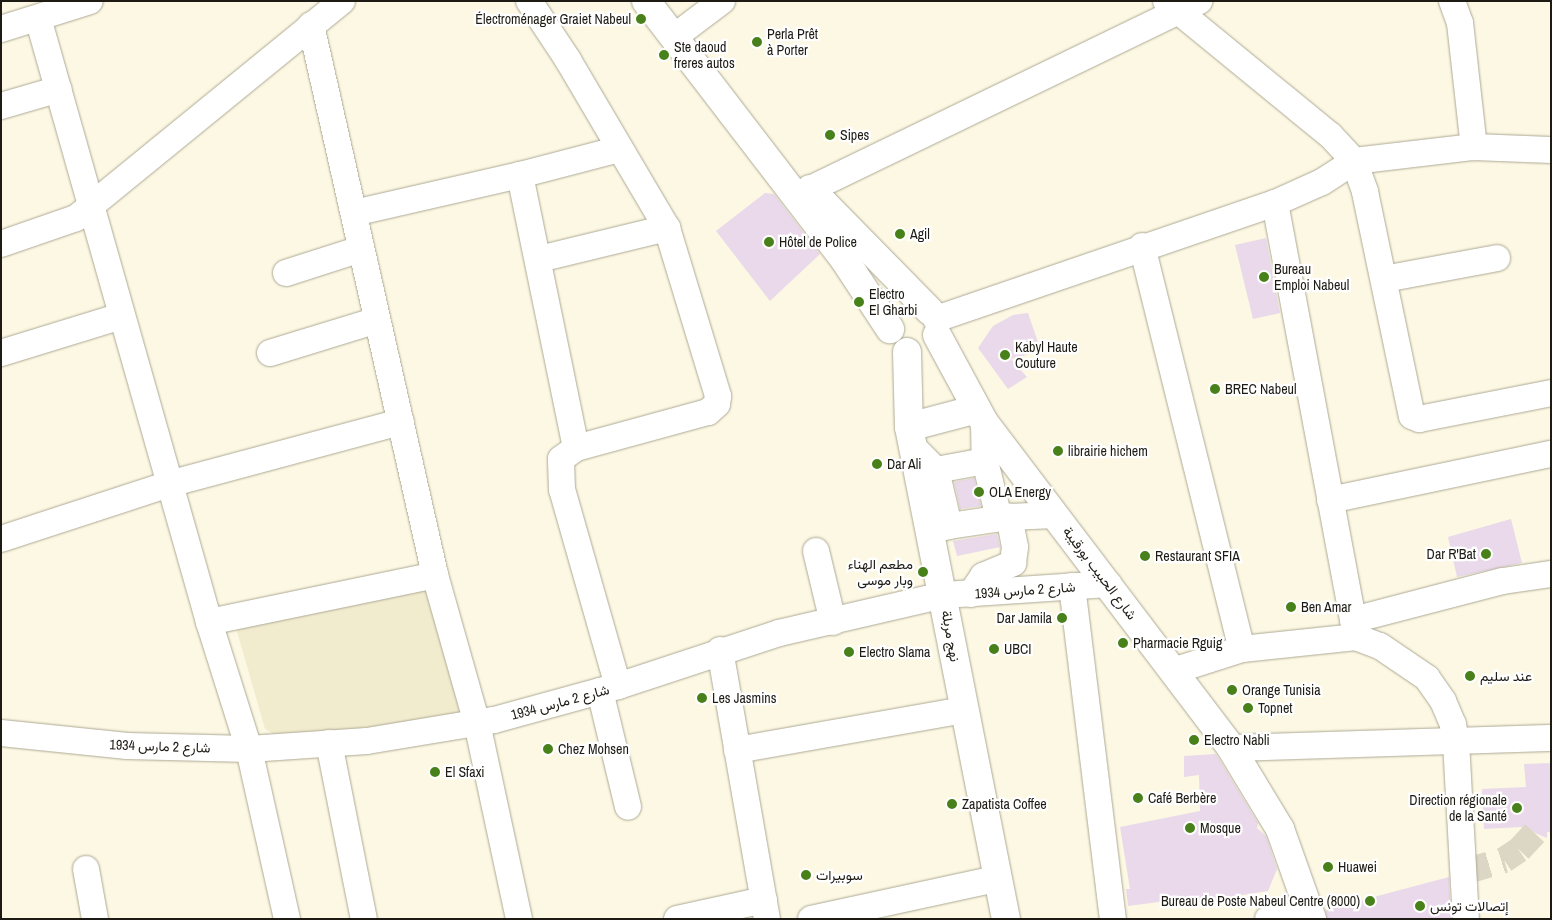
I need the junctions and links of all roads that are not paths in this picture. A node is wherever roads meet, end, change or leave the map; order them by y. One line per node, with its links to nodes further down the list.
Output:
1 (90, 1): 9 (street)
2 (342, 1): 10 (street)
3 (528, 1): 16 (street)
4 (646, 1): 12 (main road)
5 (666, 1): 12 (main road)
6 (722, 1): 12 (street)
7 (1452, 1): 15 (street)
8 (1182, 5): 18 (street); 20 (street)
9 (38, 18): 11 (street); 13 (street)
10 (311, 25): 22 (street); 23 (street)
11 (1, 29)
12 (680, 32): 20 (main road)
13 (59, 90): 14 (street); 22 (street)
14 (3, 98)
15 (1474, 147): 17 (street); 18 (street)
16 (620, 149): 19 (street); 24 (street)
17 (1551, 150)
18 (1354, 161): 21 (street); 31 (street)
19 (520, 175): 23 (street); 29 (street)
20 (803, 192): 34 (main road, شارع الحبيب بورقيبة); 35 (main road)
21 (1275, 202): 26 (street); 48 (street)
22 (90, 208): 25 (street); 32 (street)
23 (354, 213): 27 (street)
24 (667, 228): 29 (street); 43 (street)
25 (1, 244)
26 (1142, 246): 34 (street); 63 (street)
27 (361, 249): 30 (street); 33 (street)
28 (1497, 258): 31 (street)
29 (539, 259): 43 (street)
30 (286, 274)
31 (1384, 278): 39 (street)
32 (121, 316): 36 (street); 47 (street)
33 (378, 320): 38 (street); 41 (street)
34 (934, 322): 35 (main road); 37 (main road); 40 (main road, شارع الحبيب بورقيبة)
35 (890, 329): 37 (main road)
36 (1, 352)
37 (907, 352): 42 (main road, نهج مربلة)
38 (270, 353)
39 (1551, 393)
40 (980, 415): 42 (main road); 45 (street); 49 (main road, شارع الحبيب بورقيبة)
41 (401, 422): 47 (street); 55 (street)
42 (911, 437): 46 (street); 51 (main road, نهج مربلة)
43 (576, 448): 66 (street)
44 (1551, 454): 48 (street)
45 (985, 461): 46 (street); 50 (street)
46 (936, 470): 51 (street)
47 (169, 484): 52 (street); 60 (street)
48 (1330, 500): 62 (street)
49 (1055, 515): 50 (street); 56 (main road, شارع الحبيب بورقيبة)
50 (1004, 517): 51 (street); 58 (street)
51 (940, 528): 59 (main road, نهج مربلة)
52 (1, 539)
53 (816, 551): 61 (street)
54 (1551, 574): 62 (street)
55 (435, 575): 60 (street); 68 (street)
56 (1108, 584): 57 (street, شارع 2 مارس 1934); 65 (main road, شارع الحبيب بورقيبة)
57 (1072, 586): 58 (street, شارع 2 مارس 1934); 88 (street)
58 (971, 594): 59 (street, شارع 2 مارس 1934)
59 (944, 595): 61 (street, شارع 2 مارس 1934); 67 (main road, نهج مربلة)
60 (209, 622): 74 (street)
61 (833, 622): 64 (street, شارع 2 مارس 1934)
62 (1354, 628): 63 (street); 71 (street)
63 (1242, 649): 65 (street)
64 (720, 650): 66 (street, شارع 2 مارس 1934); 75 (street)
65 (1173, 671): 73 (main road, شارع الحبيب بورقيبة)
66 (609, 688): 68 (street, شارع 2 مارس 1934); 76 (street)
67 (965, 710): 75 (street); 78 (main road, نهج مربلة)
68 (477, 723): 72 (street, شارع 2 مارس 1934); 84 (street)
69 (1, 733): 74 (street, شارع 2 مارس 1934)
70 (1551, 738): 71 (street)
71 (1456, 742): 73 (street); 90 (street)
72 (329, 743): 74 (street, شارع 2 مارس 1934); 83 (street)
73 (1230, 748): 80 (main road, شارع الحبيب بورقيبة)
74 (249, 749): 82 (street)
75 (737, 750): 79 (street)
76 (628, 806)
77 (86, 869): 81 (street)
78 (996, 879): 86 (street); 87 (main road, نهج مربلة)
79 (766, 910): 85 (street)
80 (1311, 917): 89 (street)
81 (95, 919)
82 (287, 919)
83 (364, 919)
84 (519, 919)
85 (677, 919)
86 (810, 919)
87 (1006, 919)
88 (1112, 919)
89 (1268, 919)
90 (1466, 919)

